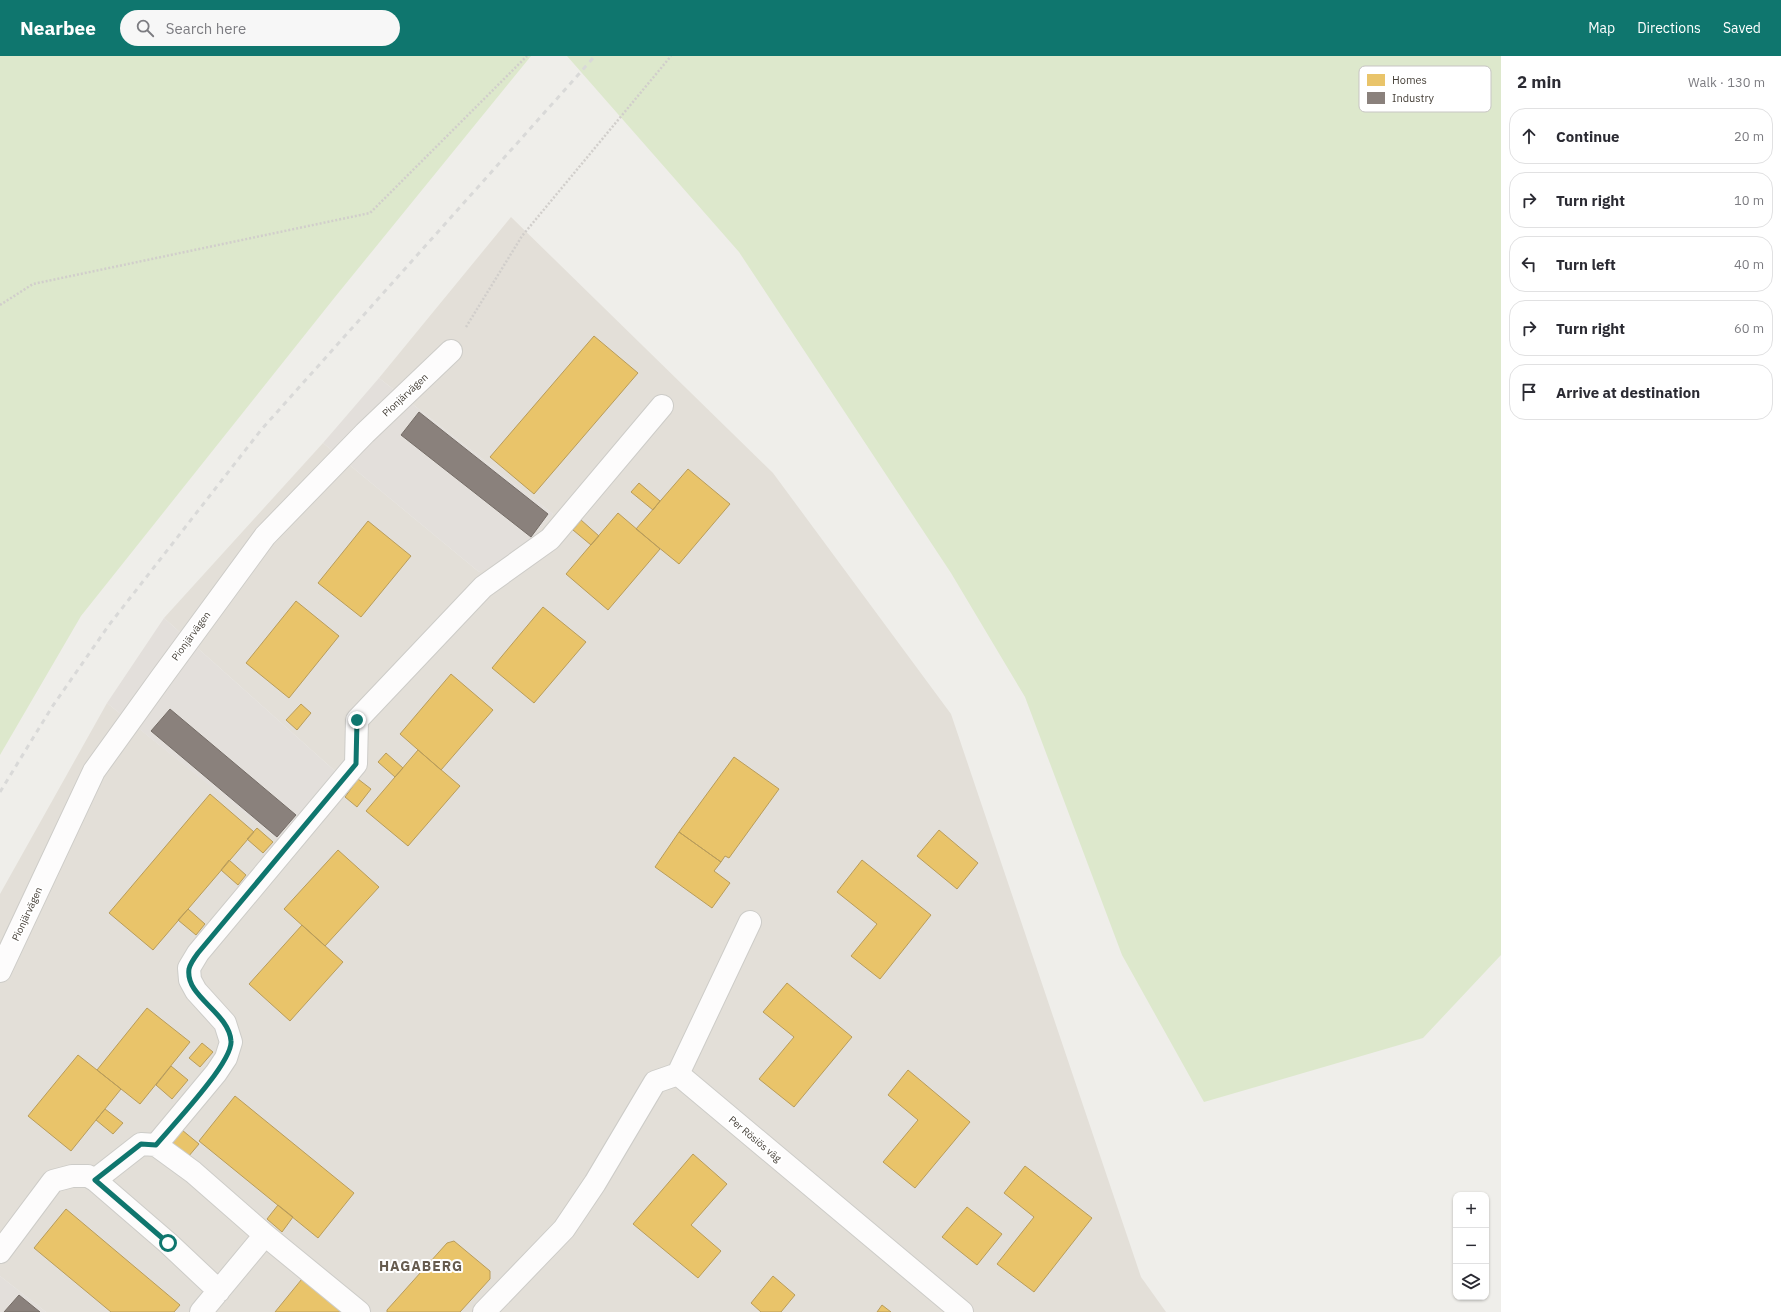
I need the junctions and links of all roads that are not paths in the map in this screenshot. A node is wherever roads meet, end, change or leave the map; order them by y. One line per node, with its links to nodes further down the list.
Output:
1 (451, 351): 4 (street, Pionjärvägen)
2 (662, 406): 6 (street)
3 (750, 922): 5 (street)
4 (0, 971)
5 (678, 1074): 13 (street); 14 (street, Per Rösiös väg)
6 (156, 1145): 7 (street); 8 (street)
7 (95, 1180): 9 (street); 10 (street)
8 (265, 1235): 10 (street); 12 (street)
9 (0, 1252)
10 (219, 1291): 11 (street)
11 (201, 1312)
12 (360, 1312)
13 (484, 1312)
14 (962, 1312)

